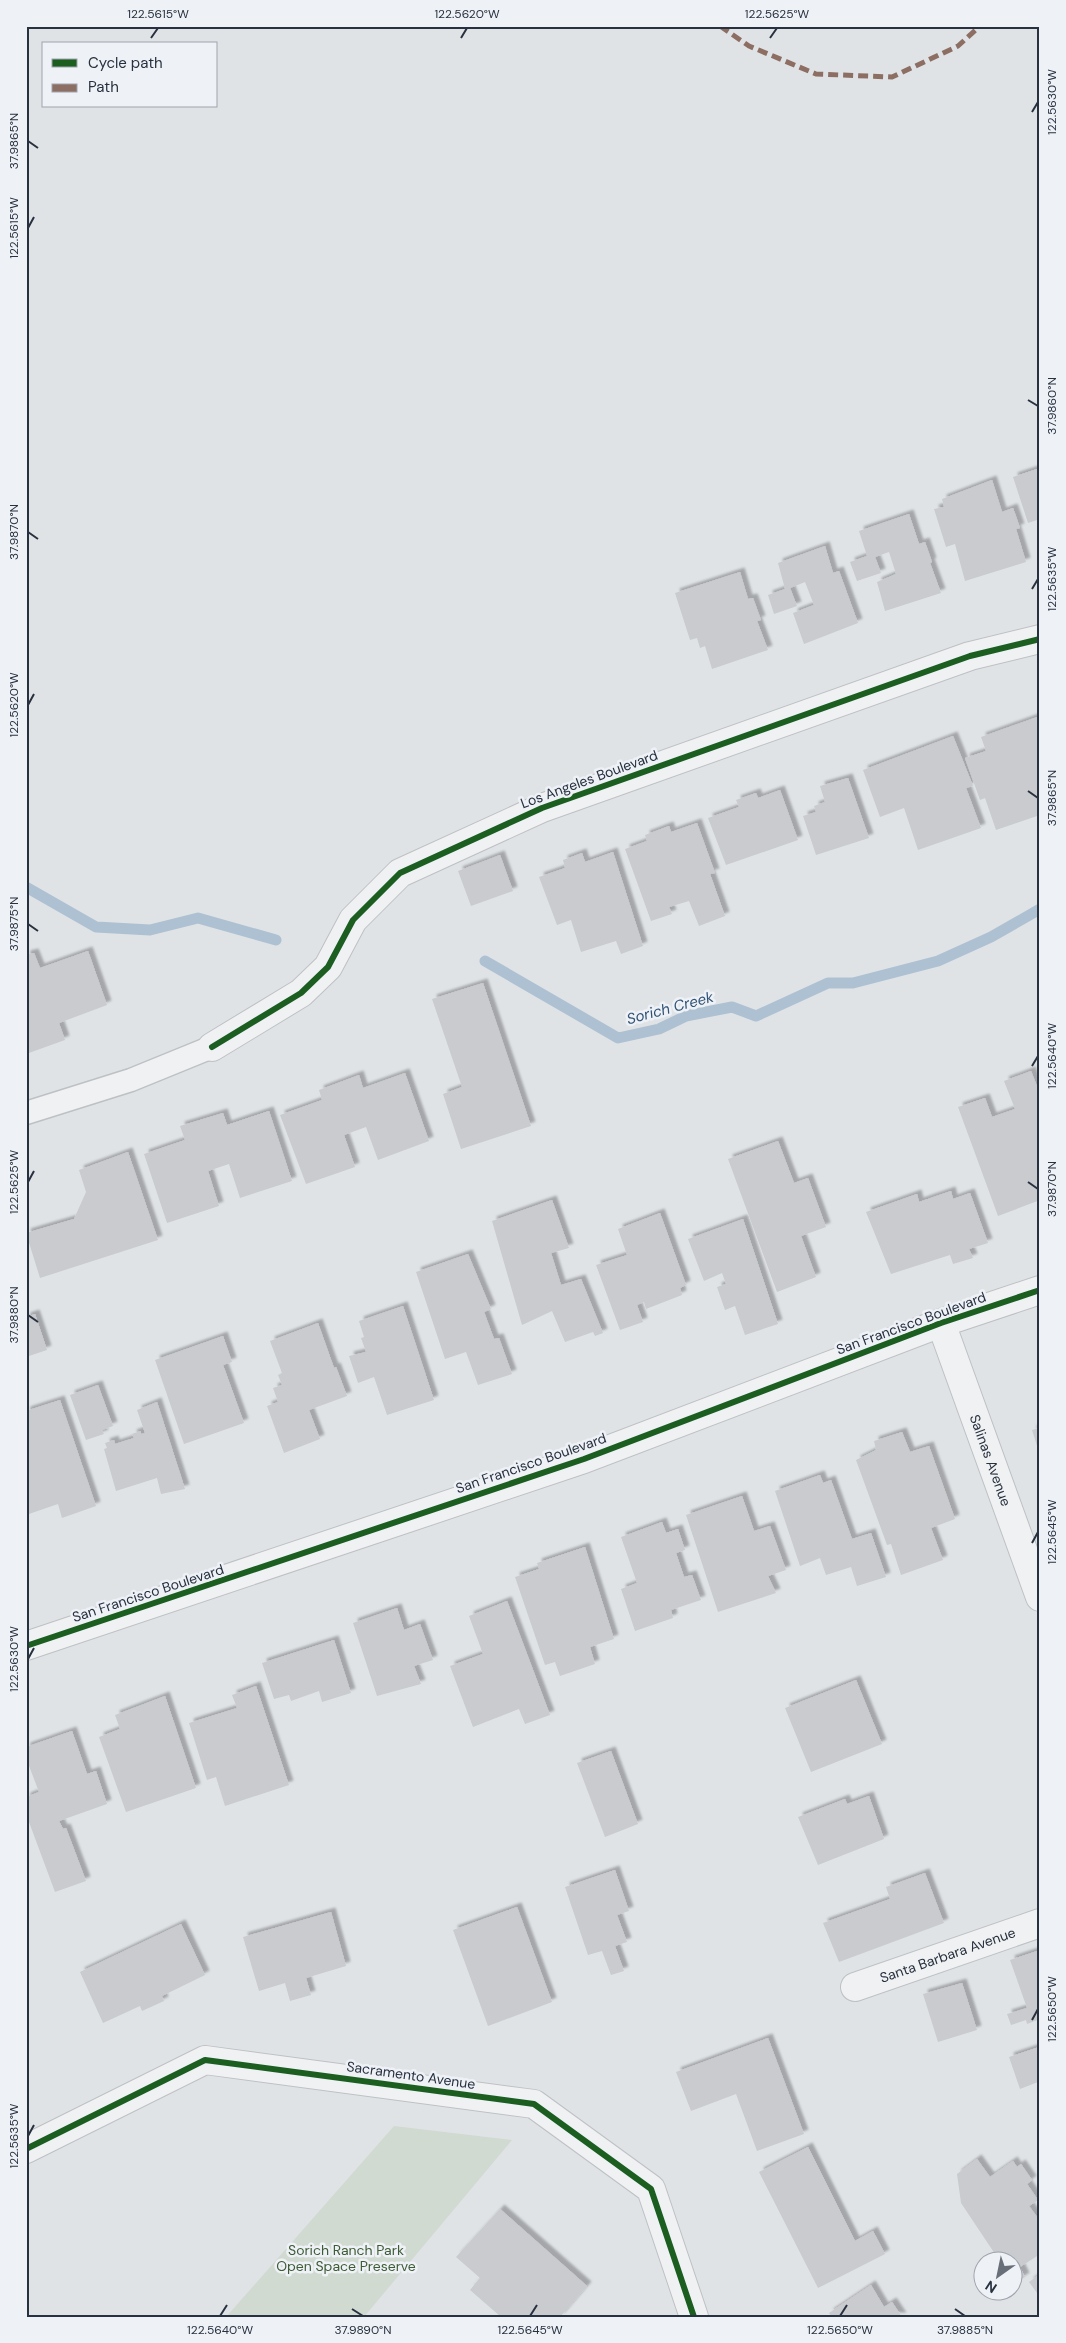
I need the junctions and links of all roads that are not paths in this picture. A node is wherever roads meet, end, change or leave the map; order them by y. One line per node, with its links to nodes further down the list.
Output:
1 (1040, 639): 2 (street, Los Angeles Boulevard)
2 (212, 1048): 3 (lane)
3 (26, 1113)
4 (1040, 1290): 5 (street, San Francisco Boulevard)
5 (942, 1323): 6 (street, Salinas Avenue); 7 (street, San Francisco Boulevard)
6 (1040, 1597)
7 (26, 1646)
8 (1040, 1923): 9 (street, Santa Barbara Avenue)
9 (855, 1987)
10 (26, 2149): 11 (street, Sacramento Avenue)
11 (694, 2317)

